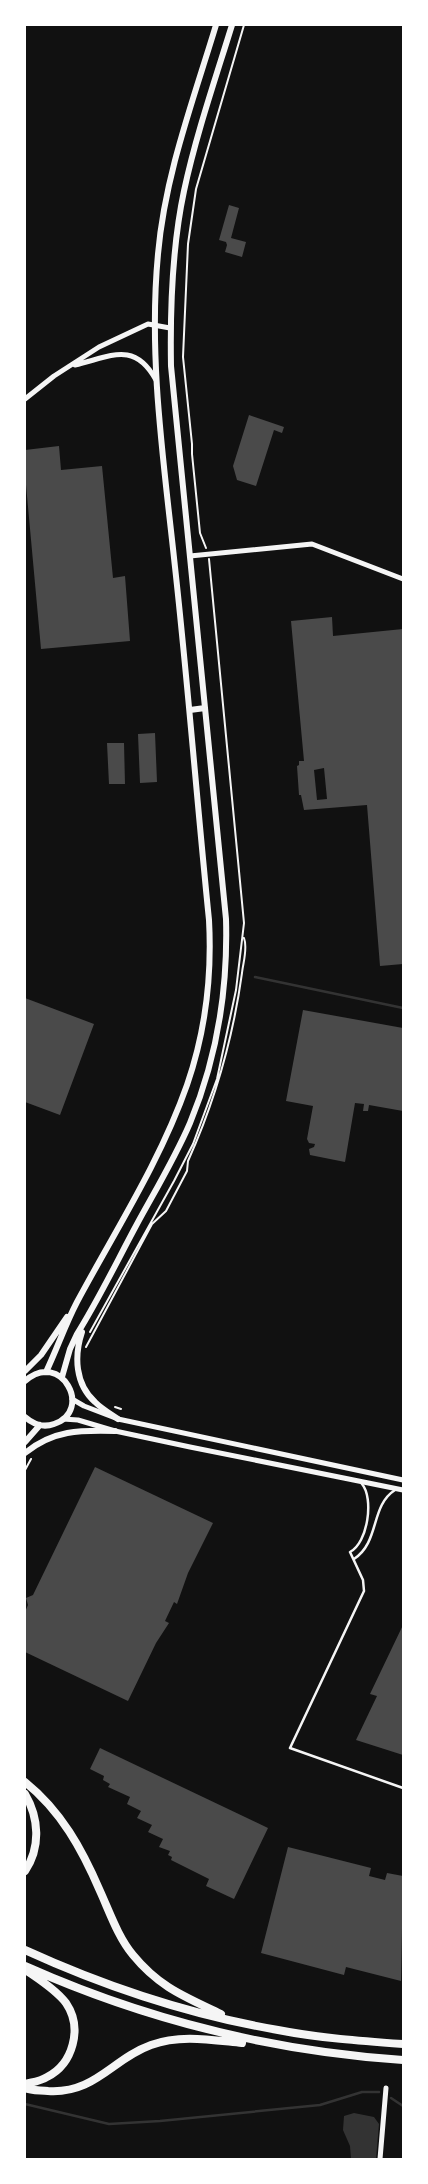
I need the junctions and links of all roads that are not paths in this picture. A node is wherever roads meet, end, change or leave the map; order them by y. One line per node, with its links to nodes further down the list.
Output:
1 (216, 25): 3 (street)
2 (232, 25): 4 (street)
3 (153, 324): 4 (street); 5 (street); 6 (street)
4 (170, 328): 8 (street)
5 (72, 366): 6 (street); 7 (street)
6 (156, 380): 11 (street)
7 (25, 399)
8 (190, 556): 9 (street); 10 (street)
9 (403, 579)
10 (205, 708): 11 (street); 13 (street)
11 (190, 710): 12 (street)
12 (76, 1304): 14 (street); 15 (street)
13 (85, 1321): 16 (street); 21 (street)
14 (25, 1371)
15 (46, 1372): 16 (street); 17 (street)
16 (62, 1377): 18 (street)
17 (25, 1381)
18 (72, 1399): 20 (street); 21 (street)
19 (25, 1417): 22 (street)
20 (63, 1419): 22 (street); 23 (street)
21 (118, 1419): 26 (street)
22 (40, 1425): 24 (street)
23 (115, 1431): 25 (street); 27 (street)
24 (25, 1442)
25 (25, 1453)
26 (403, 1480)
27 (362, 1484): 28 (street); 30 (lane)
28 (396, 1489): 29 (street); 30 (lane)
29 (403, 1490)
30 (354, 1559): 32 (lane)
31 (25, 1782): 37 (main road)
32 (403, 1788)
33 (25, 1794): 34 (main road)
34 (25, 1871)
35 (25, 1950): 37 (main road)
36 (25, 1968): 39 (main road); 41 (main road)
37 (237, 2022): 38 (main road)
38 (403, 2044)
39 (281, 2046): 40 (main road); 42 (main road)
40 (403, 2060)
41 (25, 2084)
42 (25, 2088)
43 (386, 2088): 44 (street)
44 (380, 2159)

